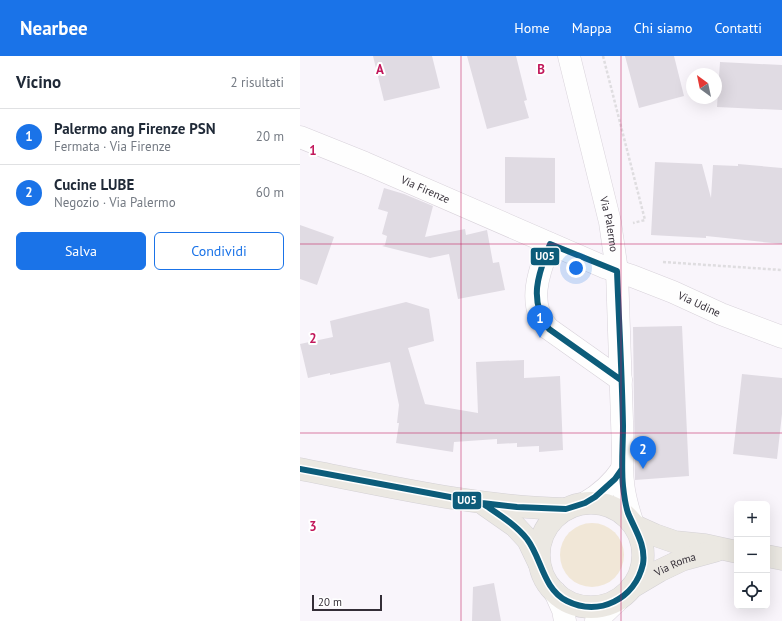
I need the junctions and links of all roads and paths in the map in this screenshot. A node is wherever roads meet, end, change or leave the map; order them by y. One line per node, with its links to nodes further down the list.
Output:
1 (569, 56): 8 (street, Via Palermo)
2 (603, 56): 4 (path)
3 (300, 137): 5 (street, Via Firenze)
4 (628, 224)
5 (550, 244): 8 (street, Via Firenze); 10 (street)
6 (657, 261): 7 (path)
7 (782, 270)
8 (617, 271): 9 (street, Via Udine); 10 (street, Via Palermo)
9 (782, 337)
10 (621, 380): 11 (street, Via Palermo)
11 (622, 469): 14 (street); 15 (street, Via Palermo)
12 (300, 470): 13 (main road)
13 (482, 503): 14 (main road); 19 (main road)
14 (575, 506): 15 (main road); 19 (main road)
15 (633, 524): 16 (main road, Via Roma); 21 (main road)
16 (730, 550): 21 (main road, Via Roma)
17 (770, 557): 18 (main road)
18 (782, 559)
19 (539, 563): 20 (main road)
20 (555, 592): 21 (main road); 22 (street)
21 (625, 594): 23 (street)
22 (565, 621)
23 (596, 621)

